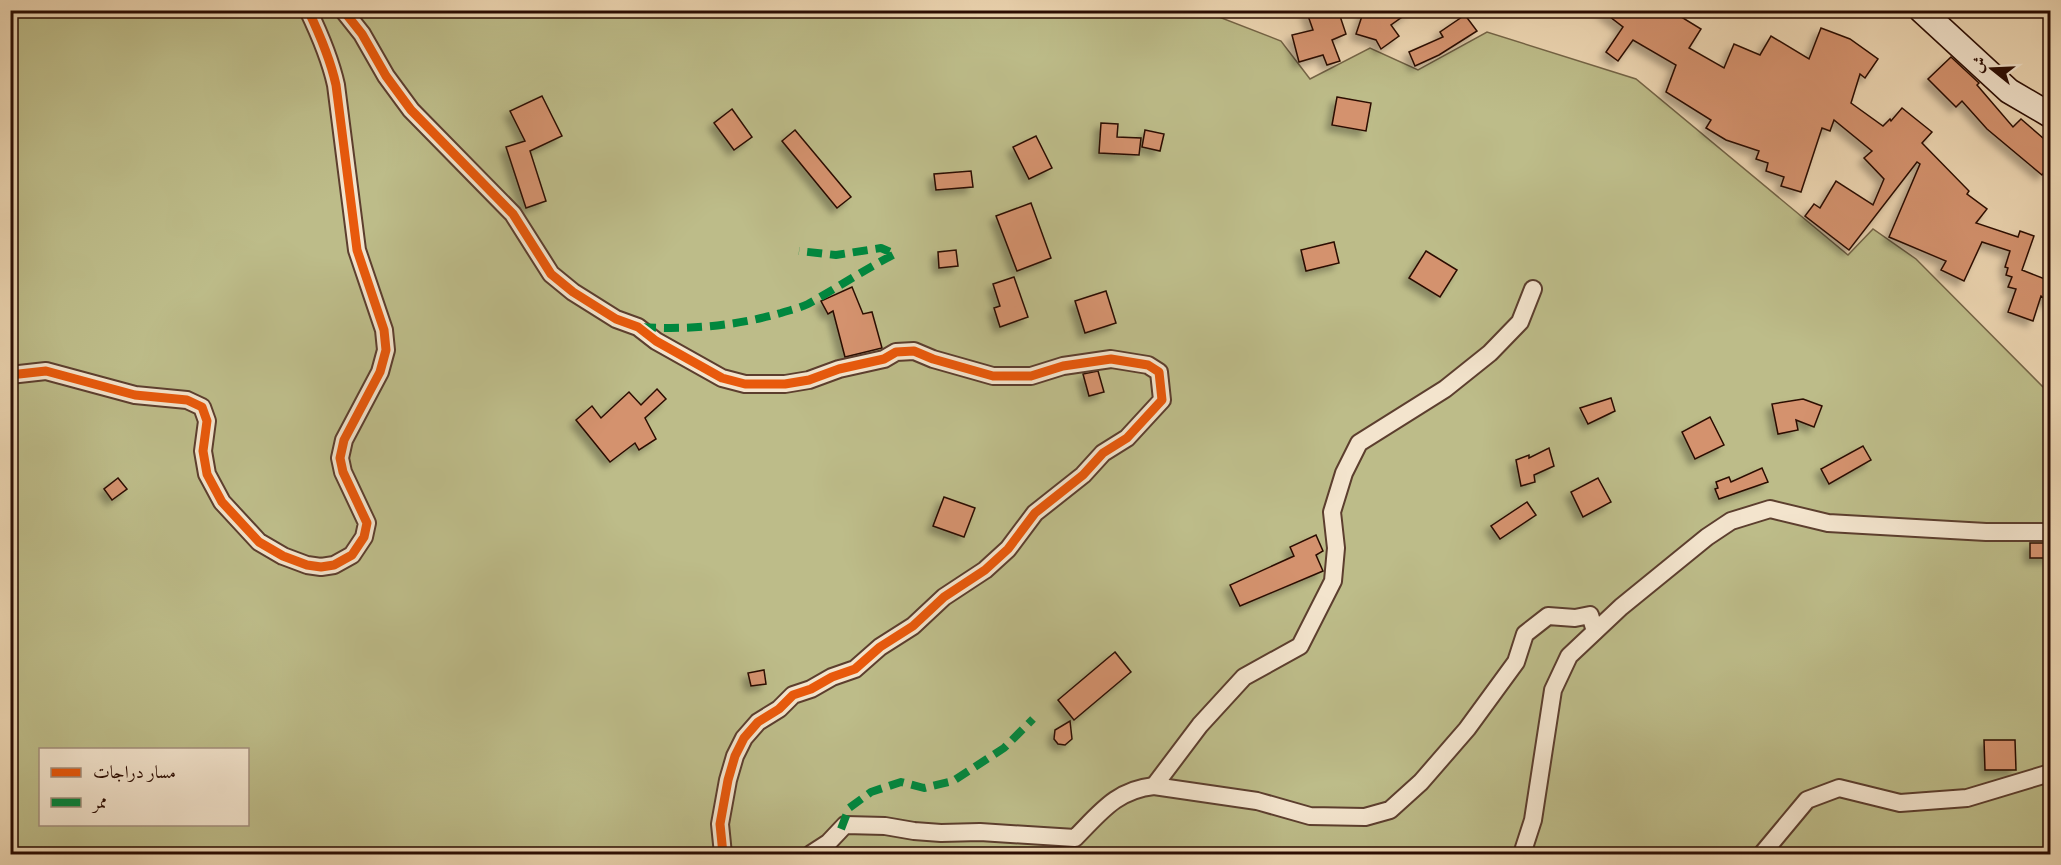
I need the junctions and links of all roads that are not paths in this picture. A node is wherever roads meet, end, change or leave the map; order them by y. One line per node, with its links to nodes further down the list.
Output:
1 (308, 10): 6 (street)
2 (343, 10): 11 (street)
3 (1921, 10): 4 (street)
4 (2050, 115)
5 (1533, 289): 10 (street)
6 (10, 375)
7 (2050, 532): 8 (street)
8 (1595, 631): 10 (street); 13 (street)
9 (2050, 773): 14 (street)
10 (1154, 786): 12 (street)
11 (723, 855)
12 (812, 855)
13 (1522, 855)
14 (1762, 855)

